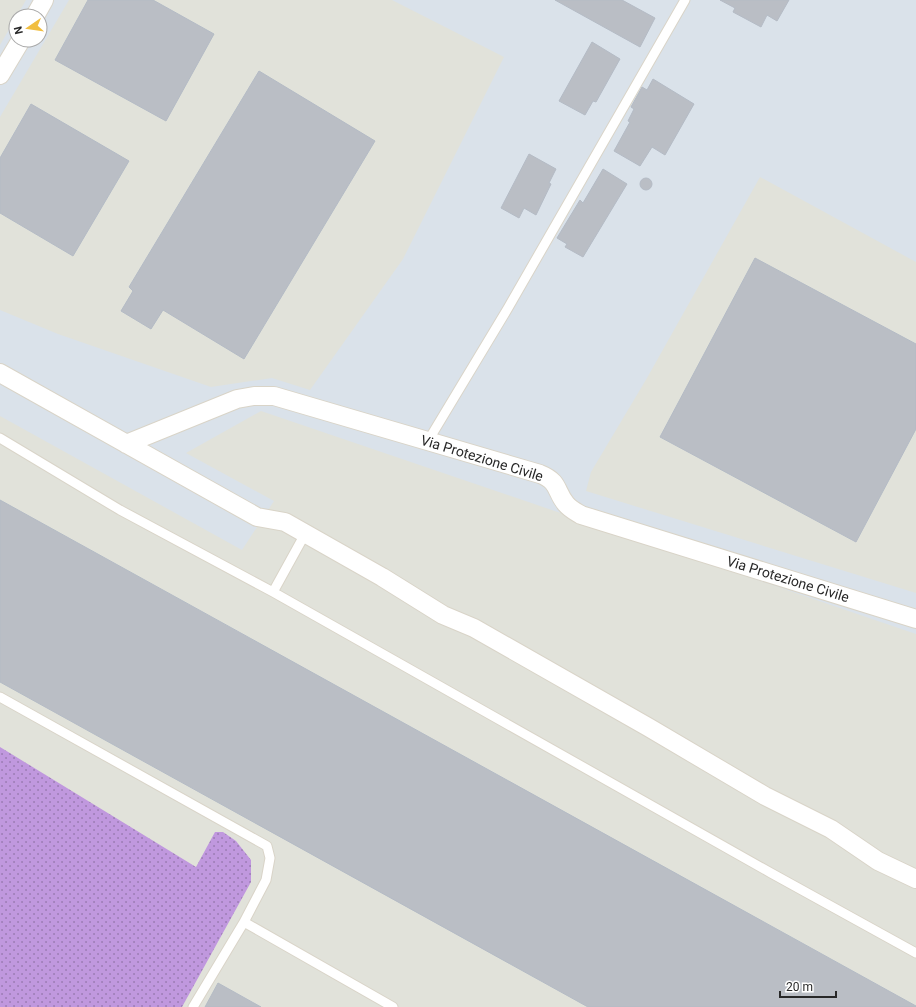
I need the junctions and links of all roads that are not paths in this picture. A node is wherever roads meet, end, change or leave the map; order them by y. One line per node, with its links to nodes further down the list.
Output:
1 (685, 0): 6 (lane)
2 (16, 48): 3 (street)
3 (0, 75)
4 (0, 373): 7 (street)
5 (0, 438): 9 (lane)
6 (428, 441): 7 (street, Via Protezione Civile); 10 (street, Via Protezione Civile)
7 (126, 444): 8 (street)
8 (305, 534): 9 (lane); 12 (street)
9 (273, 592): 14 (lane)
10 (916, 619)
11 (0, 697): 13 (lane)
12 (916, 879)
13 (244, 922): 15 (lane); 16 (lane)
14 (916, 953)
15 (193, 1007)
16 (392, 1007)

